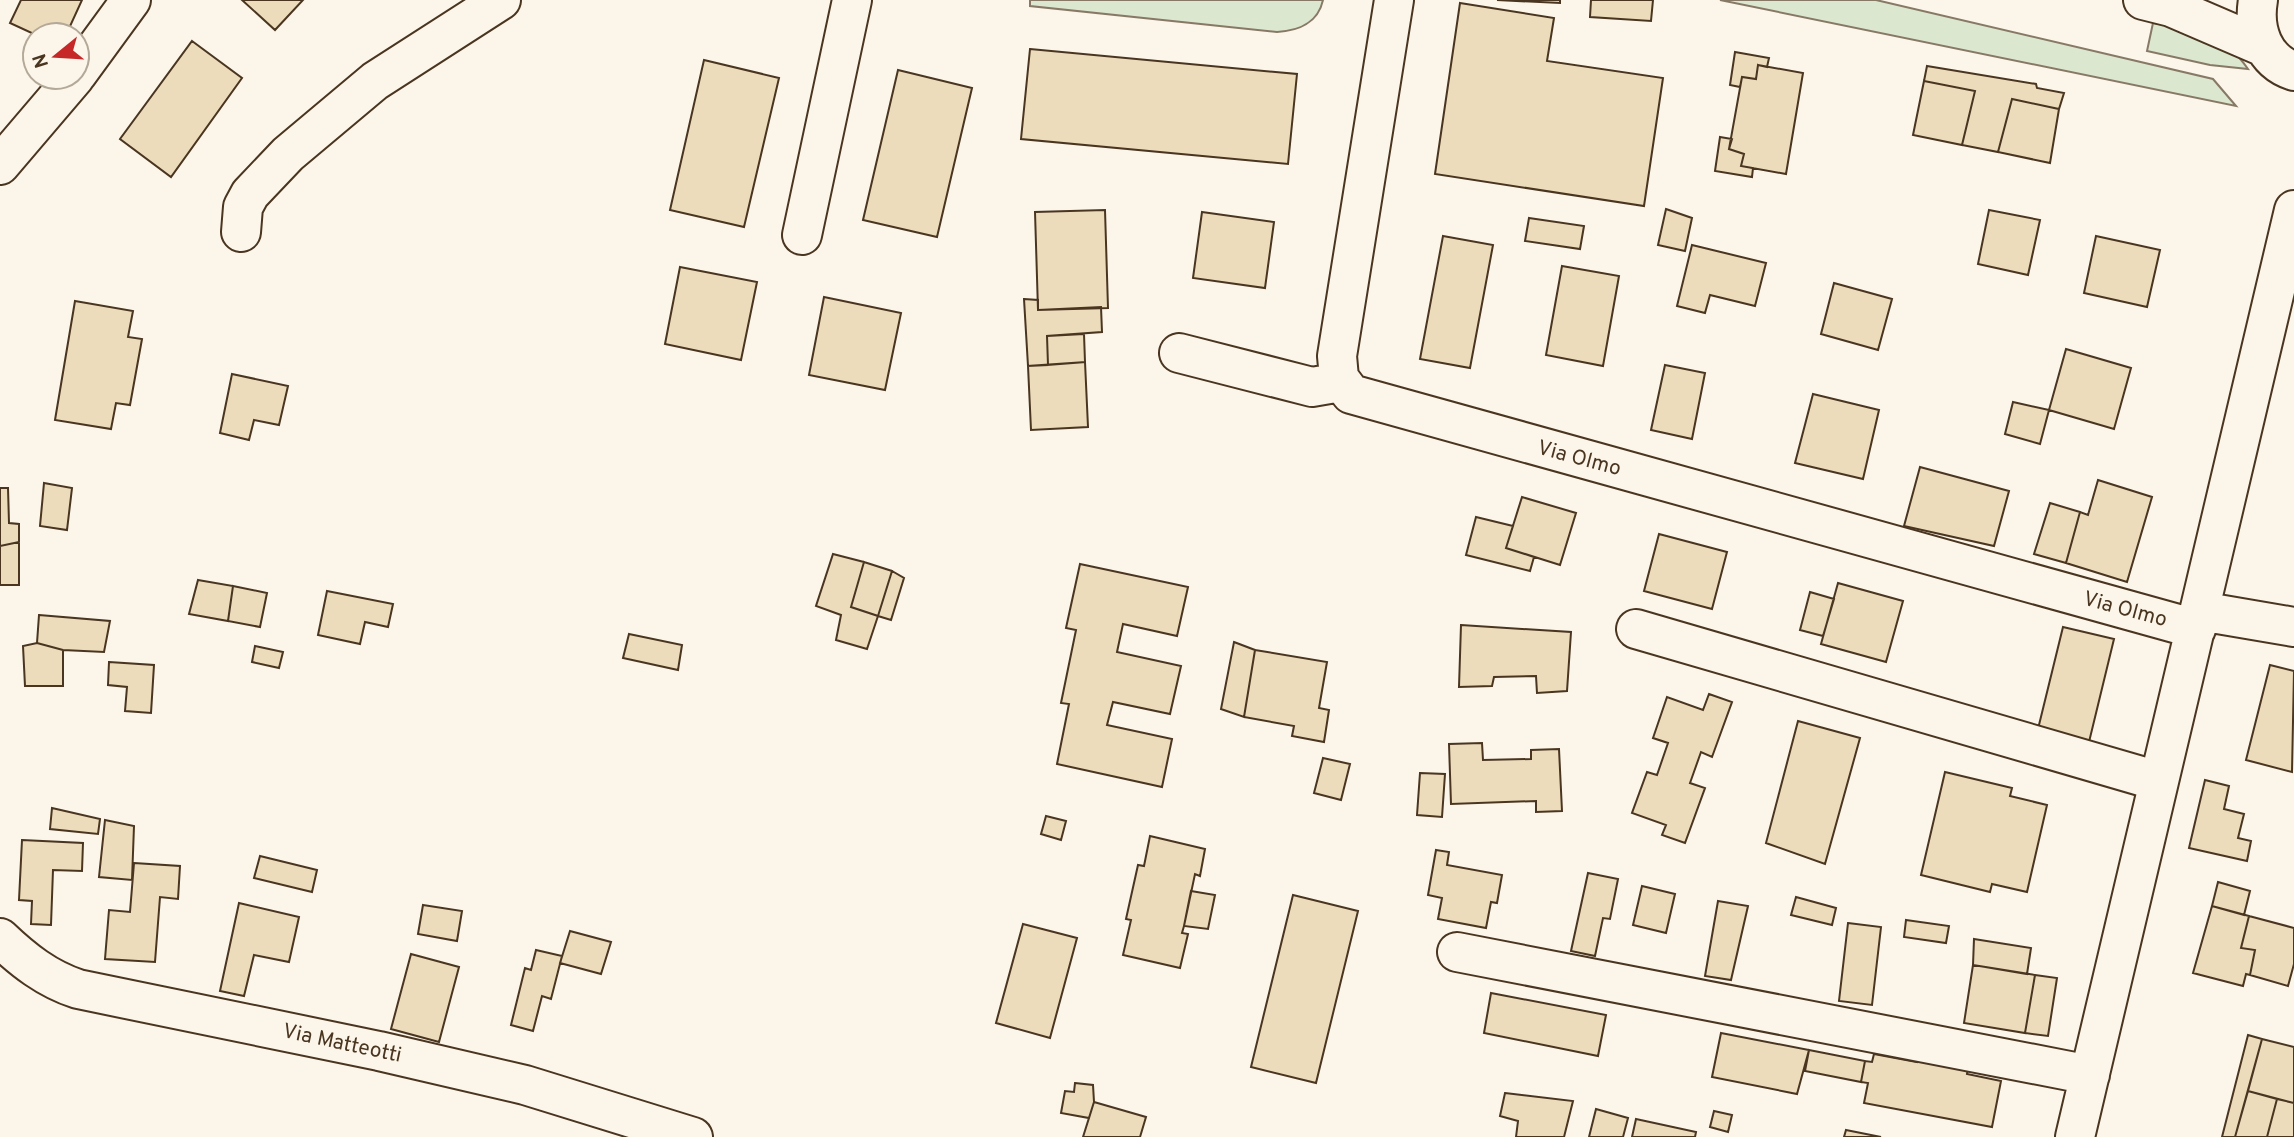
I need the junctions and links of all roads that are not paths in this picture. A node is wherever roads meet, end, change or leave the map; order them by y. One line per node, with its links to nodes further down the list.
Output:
1 (131, 0): 7 (street)
2 (501, 0): 12 (street)
3 (852, 0): 13 (street)
4 (1394, 0): 15 (street)
5 (2259, 0): 8 (street)
6 (2169, 2): 8 (street)
7 (91, 55)
8 (2285, 69)
9 (62, 91): 10 (street)
10 (0, 165)
11 (2294, 210): 16 (street, Via Olmo)
12 (241, 232)
13 (802, 235)
14 (1179, 353): 15 (street)
15 (1341, 382): 16 (street, Via Olmo)
16 (2198, 620): 17 (street); 19 (street, Via Olmo)
17 (2294, 627)
18 (1636, 629): 19 (street)
19 (2158, 781): 22 (street, Via Olmo)
20 (0, 938): 23 (street, Via Matteotti)
21 (1457, 952): 22 (street)
22 (2090, 1074): 24 (street, Via Olmo)
23 (693, 1137)
24 (2075, 1137)

